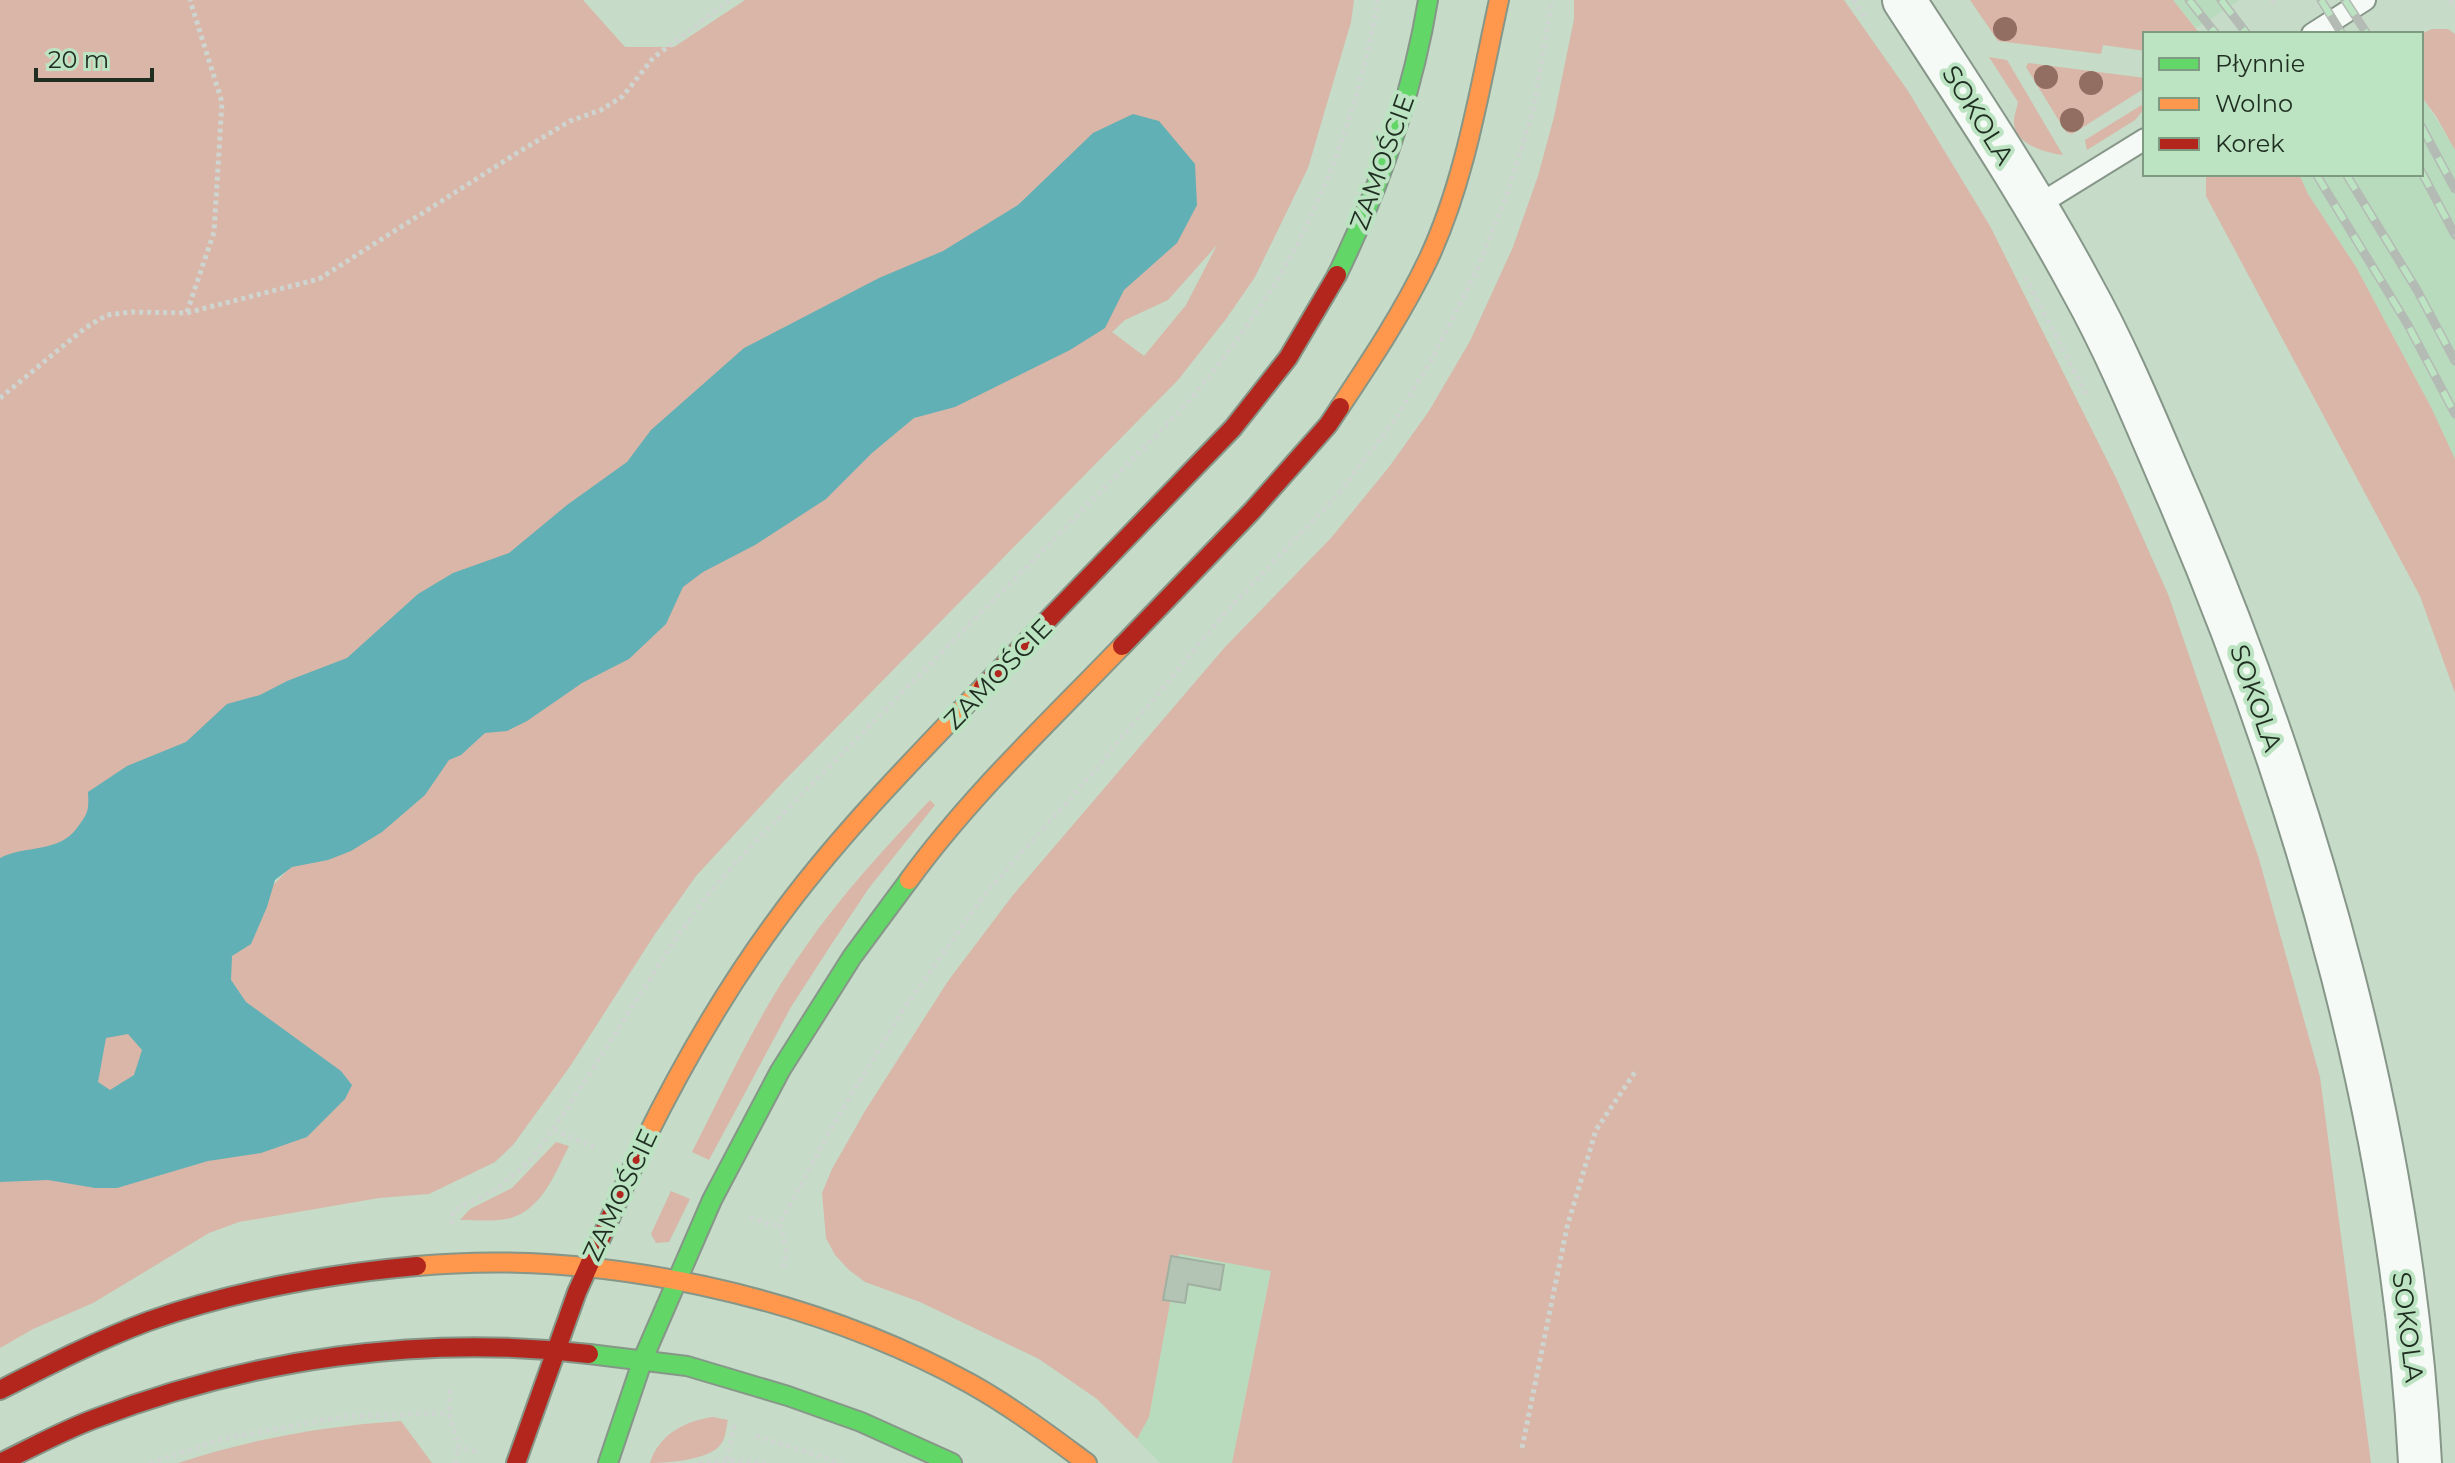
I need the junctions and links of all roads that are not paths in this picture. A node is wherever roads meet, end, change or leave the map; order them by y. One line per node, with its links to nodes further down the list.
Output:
1 (1428, 0): 8 (street, ZAMOŚCIE)
2 (1499, 0): 9 (street)
3 (1904, 0): 7 (street, SOKOLA)
4 (2365, 0): 5 (lane)
5 (2315, 32)
6 (2143, 140): 7 (lane)
7 (2035, 207): 18 (street, SOKOLA)
8 (585, 1269): 9 (street); 10 (street, ZAMOŚCIE); 12 (street)
9 (675, 1281): 11 (street); 17 (street)
10 (554, 1350): 11 (street); 13 (street); 14 (street, ZAMOŚCIE)
11 (643, 1359): 15 (street); 16 (street)
12 (0, 1390)
13 (0, 1463)
14 (516, 1463)
15 (608, 1463)
16 (952, 1463)
17 (1087, 1463)
18 (2420, 1463)

